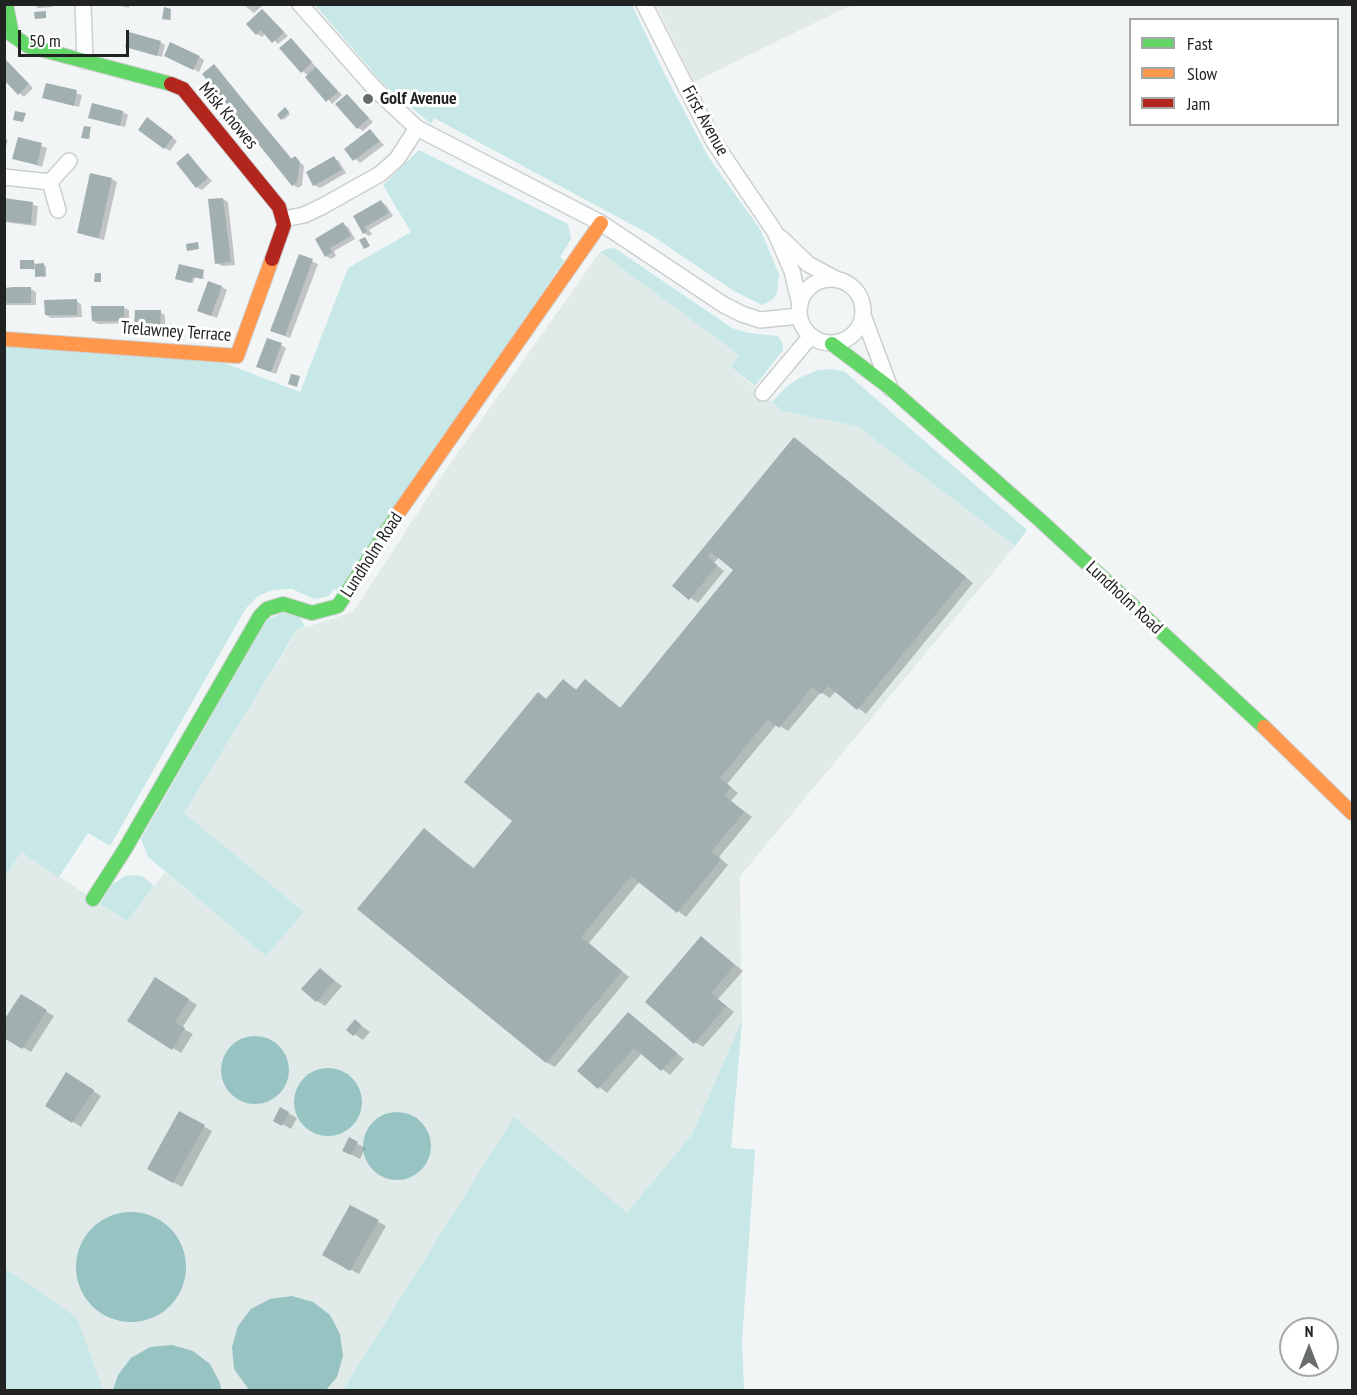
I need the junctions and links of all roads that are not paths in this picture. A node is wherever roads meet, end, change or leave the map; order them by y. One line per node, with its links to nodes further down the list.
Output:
1 (6, 4): 5 (street, Misk Knowes)
2 (83, 4): 5 (street)
3 (300, 4): 6 (street)
4 (644, 4): 13 (street, First Avenue)
5 (85, 61): 11 (street, Misk Knowes)
6 (417, 128): 11 (street); 12 (street)
7 (69, 161): 9 (street)
8 (4, 177): 9 (street)
9 (50, 182): 10 (street)
10 (58, 210)
11 (284, 219): 18 (street, Trelawney Terrace)
12 (601, 223): 15 (street); 23 (street, Lundholm Road)
13 (775, 232): 14 (street, First Avenue); 15 (street, First Avenue)
14 (838, 280): 15 (street); 16 (street, Lundholm Road)
15 (800, 311): 17 (street)
16 (863, 315): 19 (street); 20 (street, Lundholm Road)
17 (810, 337): 19 (street, Lundholm Road); 21 (street)
18 (4, 339)
19 (832, 344): 20 (street, Lundholm Road)
20 (890, 388): 22 (street, Lundholm Road)
21 (763, 393)
22 (1353, 813)
23 (93, 899)

